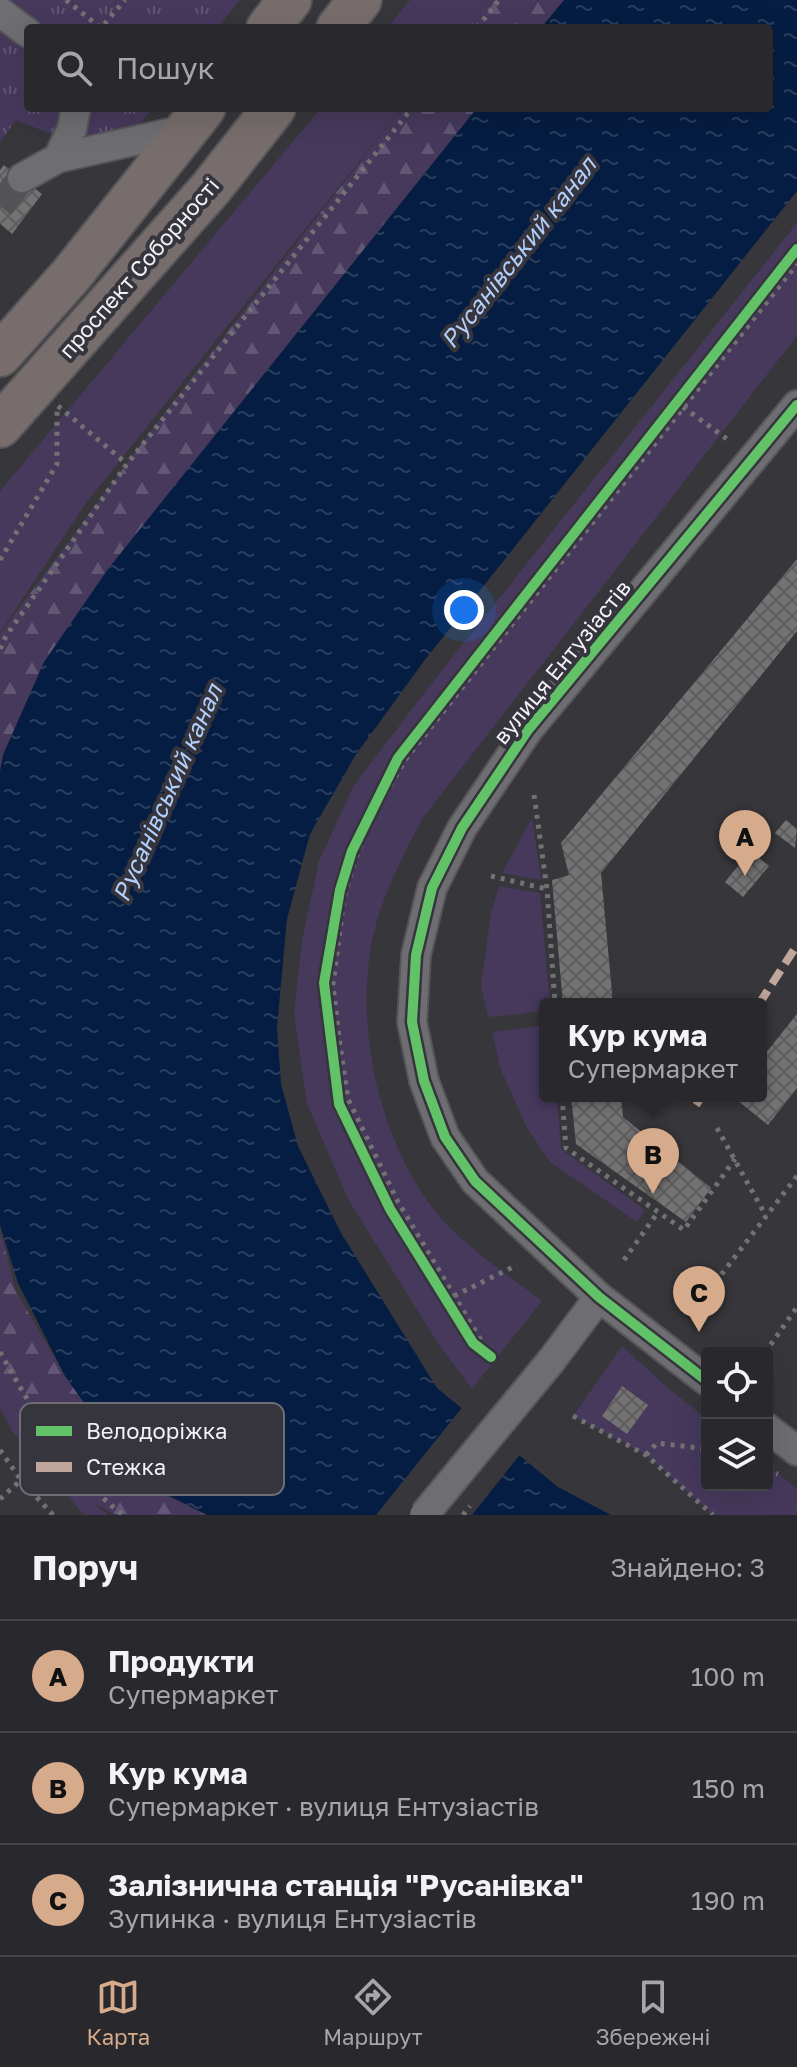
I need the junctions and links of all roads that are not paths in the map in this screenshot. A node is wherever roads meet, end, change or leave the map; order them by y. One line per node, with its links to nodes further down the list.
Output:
1 (290, 0): 4 (highway)
2 (360, 0): 5 (highway)
3 (0, 12): 6 (street)
4 (271, 24)
5 (341, 24)
6 (24, 30)
7 (75, 112): 10 (street)
8 (271, 112): 14 (highway, проспект Соборності)
9 (196, 119): 10 (street); 12 (highway)
10 (58, 158): 11 (street)
11 (22, 178)
12 (0, 355)
13 (797, 405): 15 (street, вулиця Ентузіастів)
14 (0, 426)
15 (599, 1297): 16 (street, вулиця Ентузіастів); 19 (street, bridge)
16 (701, 1376)
17 (773, 1433): 18 (street)
18 (797, 1451)
19 (424, 1515)

